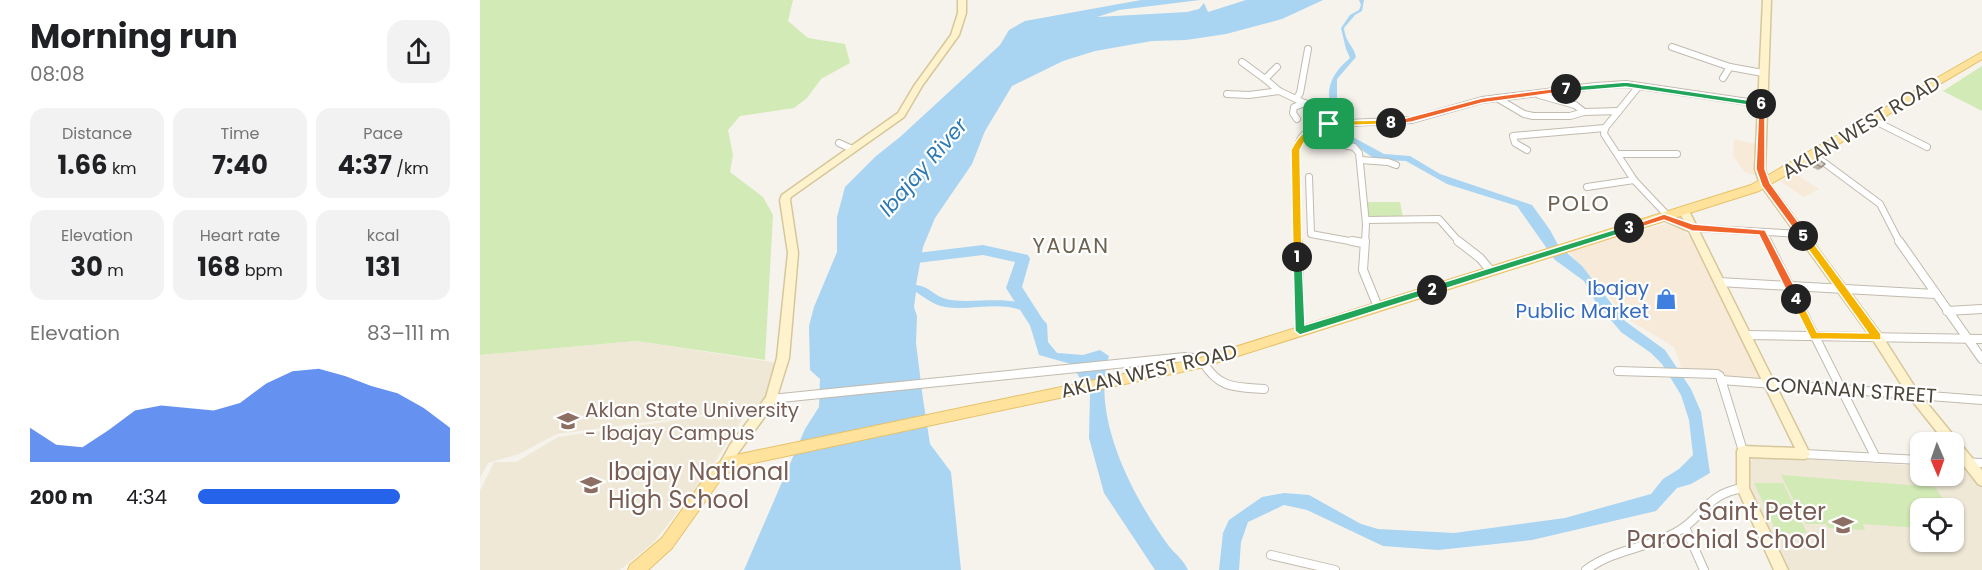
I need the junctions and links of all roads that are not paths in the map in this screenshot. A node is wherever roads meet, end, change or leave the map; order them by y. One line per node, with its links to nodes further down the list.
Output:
1 (962, 0): 28 (street)
2 (1767, 0): 9 (street)
3 (1672, 47): 8 (street)
4 (1308, 50): 17 (street)
5 (1982, 55): 23 (main road, AKLAN WEST ROAD)
6 (1242, 62): 11 (street)
7 (1277, 67): 11 (street)
8 (1730, 67): 9 (street); 10 (street)
9 (1763, 73): 19 (street)
10 (1723, 78)
11 (1265, 79): 13 (street)
12 (1639, 86): 15 (street); 19 (street); 20 (street)
13 (1279, 90): 14 (street); 17 (street)
14 (1227, 94)
15 (1534, 94): 16 (street); 21 (street)
16 (1497, 98): 21 (street); 24 (street)
17 (1296, 99): 18 (street)
18 (1305, 103): 22 (street); 24 (street)
19 (1762, 104): 37 (street)
20 (1619, 111): 21 (street); 25 (street)
21 (1584, 112)
22 (1297, 119)
23 (1873, 120): 27 (street); 32 (main road, AKLAN WEST ROAD)
24 (1329, 124): 33 (street); 54 (street)
25 (1605, 128): 29 (street); 30 (street)
26 (839, 143): 28 (street)
27 (1927, 147)
28 (852, 149): 68 (street)
29 (1527, 150)
30 (1618, 154): 31 (street); 36 (street)
31 (1677, 154)
32 (1814, 155): 37 (main road, AKLAN WEST ROAD); 50 (street)
33 (1361, 160): 34 (street); 41 (street)
34 (1396, 165)
35 (1309, 177): 45 (street)
36 (1634, 180): 38 (street); 40 (street)
37 (1765, 184): 39 (main road, AKLAN WEST ROAD); 44 (street)
38 (1587, 187)
39 (1684, 211): 40 (main road, AKLAN WEST ROAD); 42 (street)
40 (1666, 216): 42 (street); 46 (main road, AKLAN WEST ROAD)
41 (1366, 220): 45 (street); 46 (street)
42 (1692, 228): 43 (street); 47 (street)
43 (1762, 232): 44 (street); 48 (street)
44 (1802, 234): 49 (street)
45 (1363, 243): 51 (street)
46 (1491, 271): 51 (main road, AKLAN WEST ROAD)
47 (1719, 282): 48 (street); 55 (street)
48 (1789, 286): 49 (street); 56 (street)
49 (1842, 288): 50 (street); 57 (street)
50 (1935, 294): 53 (street)
51 (1378, 306): 54 (main road, AKLAN WEST ROAD)
52 (1982, 309): 53 (street)
53 (1947, 311): 58 (street)
54 (1300, 331): 61 (main road, AKLAN WEST ROAD)
55 (1745, 335): 56 (street); 64 (street)
56 (1814, 336): 57 (street); 66 (street)
57 (1877, 337): 58 (street); 67 (street)
58 (1967, 338): 59 (street); 60 (street)
59 (1982, 339)
60 (1982, 359)
61 (1201, 363): 65 (street); 68 (street); 76 (main road, AKLAN WEST ROAD)
62 (1618, 371): 63 (street, CONANAN STREET)
63 (1721, 380): 64 (street, CONANAN STREET); 71 (street)
64 (1769, 384): 66 (street, CONANAN STREET); 72 (street)
65 (1264, 389)
66 (1842, 390): 67 (street, CONANAN STREET); 73 (street)
67 (1914, 395): 69 (street, CONANAN STREET); 70 (street)
68 (771, 399): 76 (street)
69 (1982, 400)
70 (1944, 432)
71 (1743, 451): 72 (street); 78 (street)
72 (1804, 454): 73 (street)
73 (1876, 458): 74 (street)
74 (1910, 460)
75 (1975, 463): 77 (street)
76 (725, 465): 81 (main road)
77 (1982, 480)
78 (1743, 488): 79 (street); 85 (street)
79 (1685, 527): 83 (street); 84 (street)
80 (1271, 555): 82 (street)
81 (636, 570)
82 (1335, 570)
83 (1586, 570)
84 (1704, 570)
85 (1781, 570)

